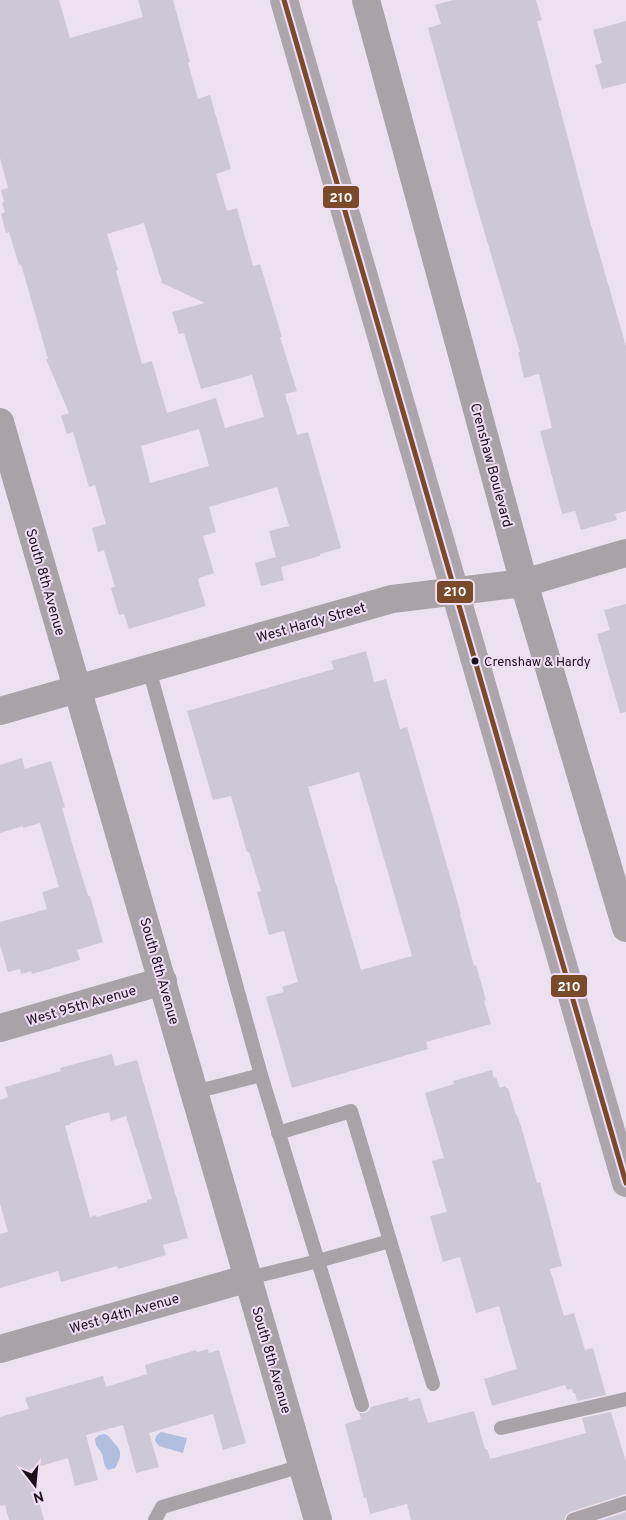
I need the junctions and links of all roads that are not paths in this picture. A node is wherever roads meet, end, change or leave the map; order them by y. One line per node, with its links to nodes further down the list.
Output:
1 (284, 0): 6 (main road)
2 (366, 0): 5 (street, Crenshaw Boulevard)
3 (0, 422): 8 (street, South 8th Avenue)
4 (626, 553): 5 (street, West Hardy Street)
5 (524, 583): 6 (street, West Hardy Street); 10 (street, Crenshaw Boulevard)
6 (456, 590): 7 (street, West Hardy Street); 16 (main road)
7 (149, 669): 8 (street, West Hardy Street); 13 (lane)
8 (76, 689): 9 (street, West Hardy Street); 11 (street, South 8th Avenue)
9 (0, 711)
10 (626, 928)
11 (163, 982): 12 (street, West 95th Avenue); 14 (street, South 8th Avenue)
12 (0, 1028)
13 (261, 1075): 14 (lane); 15 (lane)
14 (195, 1092): 19 (street, South 8th Avenue)
15 (278, 1133): 17 (lane); 18 (lane)
16 (626, 1184)
17 (390, 1241): 18 (lane); 21 (lane)
18 (318, 1261): 19 (lane); 23 (lane)
19 (249, 1278): 20 (street, West 94th Avenue); 25 (street, South 8th Avenue)
20 (0, 1349)
21 (433, 1384)
22 (626, 1399): 24 (lane)
23 (362, 1405)
24 (501, 1428)
25 (302, 1466): 27 (lane); 28 (street, South 8th Avenue)
26 (626, 1503): 29 (lane)
27 (154, 1520)
28 (318, 1520)
29 (573, 1520)

